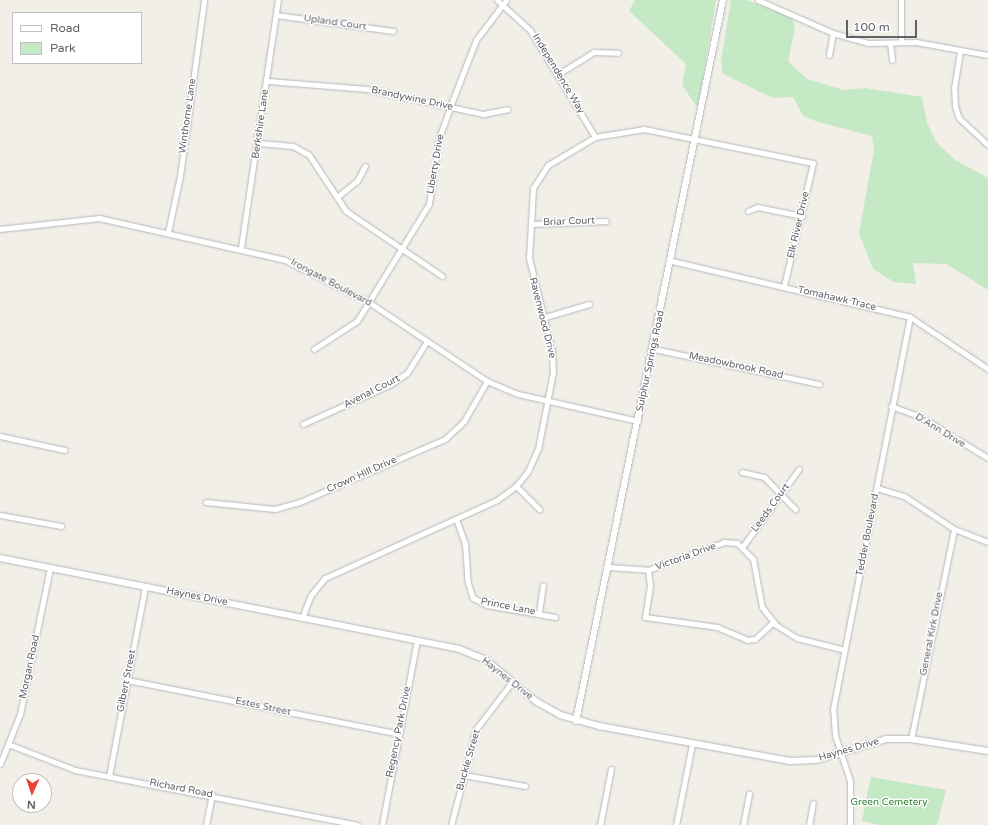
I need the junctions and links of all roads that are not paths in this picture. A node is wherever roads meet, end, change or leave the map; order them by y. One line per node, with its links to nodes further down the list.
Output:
1 (204, 0): 34 (street, Winthorne Lane)
2 (278, 0): 8 (street, Berkshire Lane)
3 (497, 0): 7 (street, Independence Way)
4 (723, 0): 23 (street, Sulphur Springs Road)
5 (758, 0): 10 (street)
6 (901, 0): 11 (street)
7 (504, 2): 18 (street, Independence Way); 20 (street, Liberty Drive)
8 (276, 15): 9 (street, Upland Court); 19 (street, Berkshire Lane)
9 (393, 31)
10 (833, 33): 12 (street); 15 (street)
11 (901, 41): 12 (street); 13 (street)
12 (890, 43): 17 (street)
13 (960, 51): 16 (street); 25 (street)
14 (618, 53): 18 (street)
15 (829, 55)
16 (988, 55)
17 (892, 60)
18 (560, 73): 22 (street, Independence Way)
19 (268, 81): 20 (street, Brandywine Drive); 24 (street, Berkshire Lane)
20 (450, 107): 21 (street, Brandywine Drive); 36 (street, Liberty Drive)
21 (508, 109)
22 (595, 137): 23 (street, Ravenwood Drive); 32 (street, Ravenwood Drive)
23 (698, 138): 26 (street, Ravenwood Drive); 37 (street, Sulphur Springs Road)
24 (259, 143): 28 (street); 35 (street, Berkshire Lane)
25 (988, 145)
26 (813, 163): 30 (street, Elk River Drive)
27 (365, 166): 28 (street)
28 (337, 197): 36 (street)
29 (748, 211): 30 (street)
30 (802, 216): 39 (street, Elk River Drive)
31 (606, 221): 32 (street, Briar Court)
32 (531, 224): 42 (street, Ravenwood Drive)
33 (0, 229): 34 (street, Irongate Boulevard)
34 (168, 232): 35 (street, Irongate Boulevard)
35 (241, 247): 40 (street, Irongate Boulevard)
36 (403, 249): 38 (street); 40 (street, Liberty Drive)
37 (672, 261): 39 (street, Tomahawk Trace); 45 (street, Sulphur Springs Road)
38 (442, 276)
39 (784, 286): 43 (street, Tomahawk Trace)
40 (370, 303): 44 (street, Irongate Boulevard); 46 (street, Liberty Drive)
41 (589, 304): 42 (street)
42 (542, 318): 50 (street, Ravenwood Drive)
43 (910, 318): 47 (street, Tomahawk Trace); 51 (street, Tedder Boulevard)
44 (426, 342): 48 (street, Irongate Boulevard); 53 (street, Avenal Court)
45 (654, 348): 49 (street, Meadowbrook Road); 52 (street, Sulphur Springs Road)
46 (314, 350)
47 (988, 369)
48 (487, 381): 50 (street, Irongate Boulevard); 62 (street, Crown Hill Drive)
49 (819, 384)
50 (549, 402): 52 (street, Irongate Boulevard); 59 (street, Ravenwood Drive)
51 (892, 406): 56 (street, D'Ann Drive); 60 (street, Tedder Boulevard)
52 (638, 421): 73 (street, Sulphur Springs Road)
53 (303, 424)
54 (0, 436): 55 (street)
55 (65, 450)
56 (988, 458)
57 (799, 469): 61 (street, Leeds Court)
58 (742, 472): 61 (street)
59 (516, 486): 63 (street); 66 (street, Ravenwood Drive)
60 (877, 488): 68 (street); 82 (street, Tedder Boulevard)
61 (782, 493): 64 (street); 70 (street, Leeds Court)
62 (206, 502)
63 (539, 509)
64 (795, 510)
65 (0, 514): 67 (street)
66 (456, 519): 77 (street, Prince Lane); 79 (street, Ravenwood Drive)
67 (61, 526)
68 (954, 529): 69 (street); 87 (street, General Kirk Drive)
69 (988, 542)
70 (743, 546): 74 (street, Victoria Drive); 80 (street)
71 (0, 558): 72 (street, Haynes Drive)
72 (50, 568): 76 (street, Haynes Drive); 88 (street, Morgan Road)
73 (609, 568): 74 (street, Victoria Drive); 85 (street, Sulphur Springs Road)
74 (648, 570): 80 (street)
75 (543, 585): 77 (street)
76 (144, 587): 79 (street, Haynes Drive); 83 (street, Gilbert Street)
77 (538, 613): 78 (street, Prince Lane)
78 (555, 617)
79 (302, 618): 81 (street, Haynes Drive)
80 (773, 622): 82 (street)
81 (416, 640): 84 (street, Haynes Drive); 86 (street, Regency Park Drive)
82 (845, 650): 91 (street, Tedder Boulevard)
83 (127, 680): 86 (street, Estes Street); 95 (street, Gilbert Street)
84 (512, 682): 85 (street, Haynes Drive); 94 (street, Buckle Street)
85 (576, 721): 89 (street, Haynes Drive)
86 (399, 734): 102 (street, Regency Park Drive)
87 (911, 739): 90 (street, Haynes Drive); 91 (street, Haynes Drive)
88 (8, 744): 92 (street, Morgan Road); 95 (street, Richard Road)
89 (692, 744): 91 (street, Haynes Drive); 105 (street)
90 (988, 751)
91 (840, 752): 108 (street, Tedder Boulevard)
92 (0, 764)
93 (611, 769): 104 (street)
94 (464, 775): 96 (street); 103 (street, Buckle Street)
95 (109, 776): 98 (street, Richard Road)
96 (525, 786)
97 (749, 794): 106 (street)
98 (212, 795): 100 (street); 101 (street, Richard Road)
99 (813, 803): 107 (street)
100 (206, 825)
101 (357, 825)
102 (382, 825)
103 (451, 825)
104 (600, 825)
105 (676, 825)
106 (743, 825)
107 (809, 825)
108 (850, 825)

